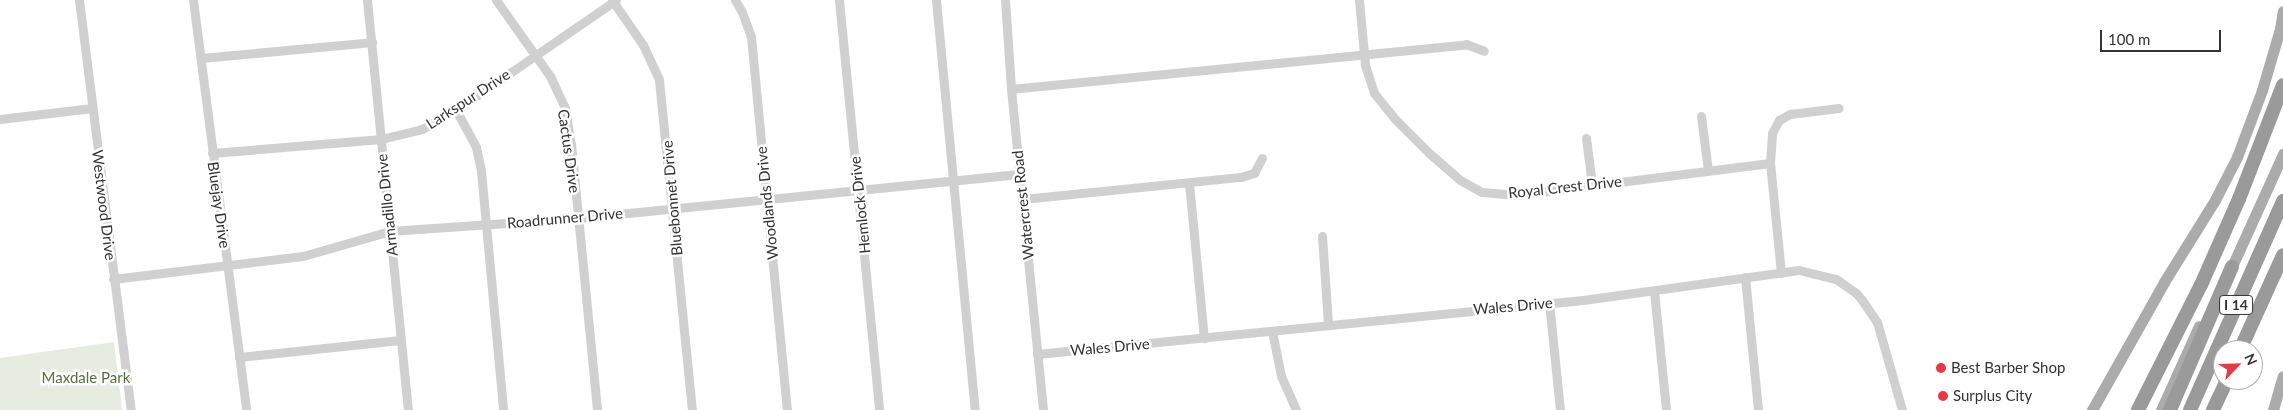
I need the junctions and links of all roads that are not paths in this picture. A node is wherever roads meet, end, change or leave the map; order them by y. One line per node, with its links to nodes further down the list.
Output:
1 (79, 0): 19 (street, Westwood Drive)
2 (194, 0): 16 (street, Bluejay Drive)
3 (366, 0): 12 (street, Armadillo Drive)
4 (496, 0): 14 (street, Cactus Drive)
5 (735, 0): 36 (street, Woodlands Drive)
6 (839, 0): 35 (street, Hemlock Drive)
7 (936, 0): 32 (street)
8 (1005, 0): 18 (street, Watercrest Road)
9 (1359, 0): 15 (street, Royal Crest Drive)
10 (614, 1): 14 (street, Larkspur Drive); 39 (street, Bluebonnet Drive)
11 (2283, 11): 76 (main road)
12 (372, 42): 16 (street); 25 (street, Armadillo Drive)
13 (1484, 51): 15 (street)
14 (535, 54): 21 (street, Larkspur Drive); 40 (street, Cactus Drive)
15 (1364, 56): 18 (street); 34 (street, Royal Crest Drive)
16 (201, 58): 26 (street, Bluejay Drive)
17 (2283, 85): 77 (highway)
18 (1010, 89): 31 (street, Watercrest Road)
19 (92, 108): 23 (street); 49 (street, Westwood Drive)
20 (1839, 108): 29 (street)
21 (456, 110): 25 (street, Larkspur Drive); 41 (street)
22 (1701, 116): 30 (street)
23 (0, 119)
24 (1586, 138): 34 (street)
25 (381, 139): 26 (street, Larkspur Drive); 42 (street, Armadillo Drive)
26 (212, 153): 45 (street, Bluejay Drive)
27 (2283, 154): 46 (main road)
28 (1262, 158): 33 (street)
29 (1770, 163): 30 (street, Royal Crest Drive); 47 (street)
30 (1708, 171): 34 (street, Royal Crest Drive)
31 (1020, 174): 32 (street, Roadrunner Drive); 37 (street, Watercrest Road)
32 (954, 180): 35 (street, Roadrunner Drive); 69 (street)
33 (1189, 183): 37 (street); 54 (street)
34 (1592, 185)
35 (858, 188): 36 (street, Roadrunner Drive); 68 (street, Hemlock Drive)
36 (767, 198): 39 (street, Roadrunner Drive); 67 (street, Woodlands Drive)
37 (1023, 199): 57 (street, Watercrest Road)
38 (2283, 201): 80 (highway, I 14)
39 (673, 207): 40 (street, Roadrunner Drive); 66 (street, Bluebonnet Drive)
40 (578, 218): 41 (street, Roadrunner Drive); 65 (street, Cactus Drive)
41 (486, 226): 42 (street, Roadrunner Drive); 64 (street)
42 (390, 231): 45 (street, Roadrunner Drive); 55 (street, Armadillo Drive)
43 (1322, 236): 52 (street)
44 (2283, 255): 56 (highway, I 14)
45 (226, 264): 49 (street, Roadrunner Drive); 58 (street, Bluejay Drive)
46 (2232, 267): 78 (main road); 79 (highway)
47 (1781, 273): 48 (street, Wales Drive); 75 (street, Wales Drive)
48 (1745, 277): 50 (street, Wales Drive); 74 (street)
49 (114, 279): 61 (street, Westwood Drive)
50 (1654, 291): 51 (street, Wales Drive); 73 (street)
51 (1549, 302): 52 (street, Wales Drive); 72 (street)
52 (1328, 324): 53 (street, Wales Drive)
53 (1272, 331): 54 (street, Wales Drive); 71 (street)
54 (1204, 338): 57 (street, Wales Drive)
55 (400, 340): 58 (street); 63 (street, Armadillo Drive)
56 (2245, 340)
57 (1037, 354): 70 (street, Watercrest Road)
58 (239, 357): 62 (street, Bluejay Drive)
59 (2283, 376): 82 (main road)
60 (2222, 390): 81 (highway)
61 (131, 410)
62 (246, 410)
63 (408, 410)
64 (503, 410)
65 (597, 410)
66 (692, 410)
67 (787, 410)
68 (879, 410)
69 (975, 410)
70 (1043, 410)
71 (1296, 410)
72 (1560, 410)
73 (1666, 410)
74 (1758, 410)
75 (1902, 410)
76 (2092, 410)
77 (2138, 410)
78 (2161, 410)
79 (2170, 410)
80 (2190, 410)
81 (2213, 410)
82 (2272, 410)

